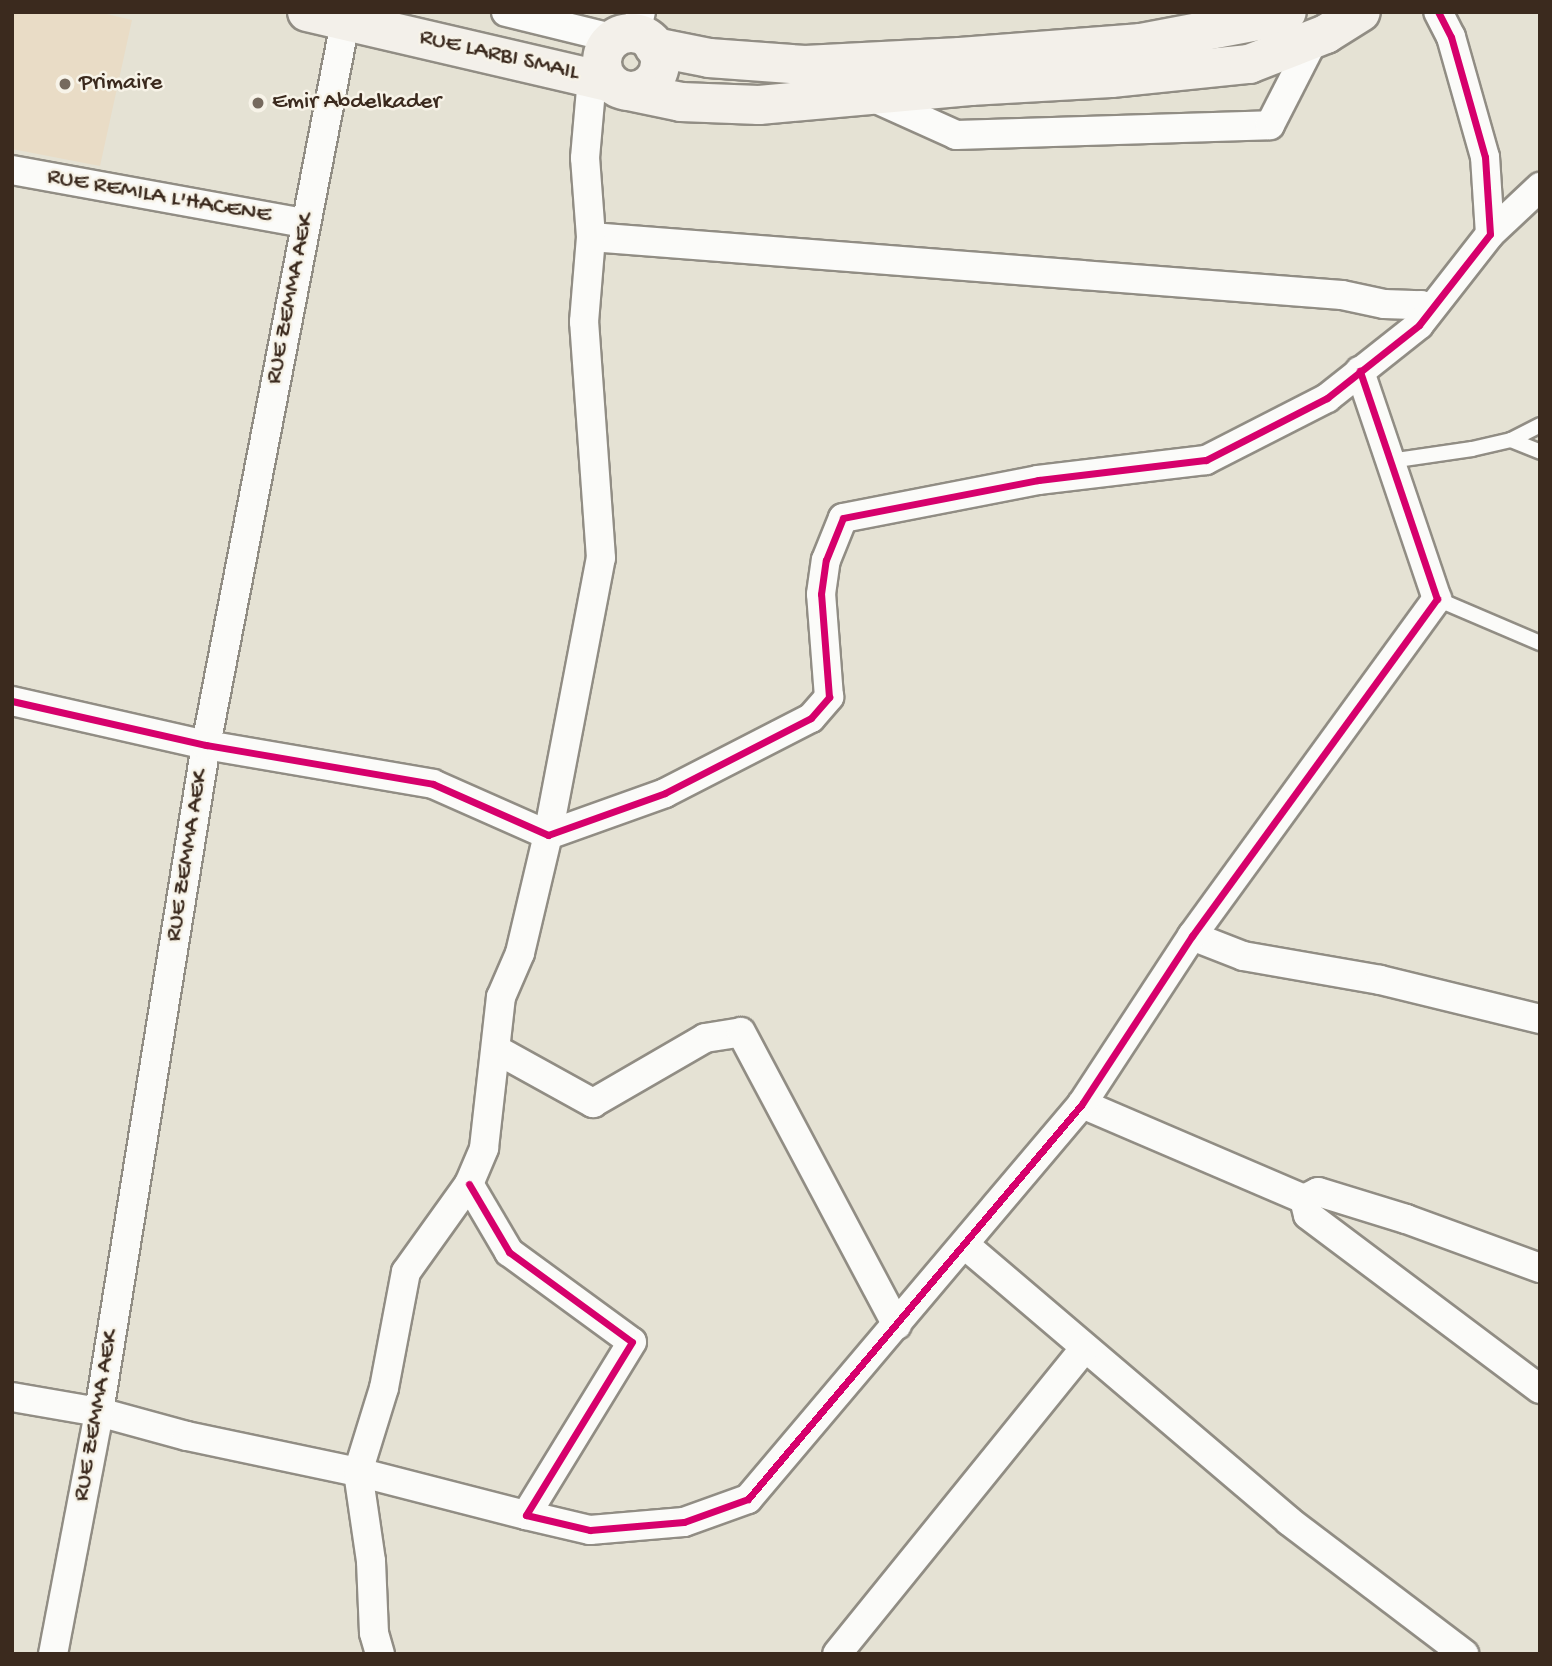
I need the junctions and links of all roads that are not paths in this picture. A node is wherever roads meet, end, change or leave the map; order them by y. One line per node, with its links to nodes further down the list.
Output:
1 (307, 12): 6 (main road, RUE LARBI SMAIL)
2 (506, 12): 8 (street)
3 (1287, 12): 8 (main road)
4 (1361, 12): 7 (main road)
5 (1438, 12): 13 (street)
6 (346, 16): 8 (main road, RUE LARBI SMAIL); 12 (street, RUE ZEMMA AEK)
7 (1314, 39): 9 (main road); 9 (street)
8 (622, 57): 9 (main road); 14 (street)
9 (872, 97)
10 (12, 170): 12 (street, RUE REMILA L'HACENE)
11 (1540, 187): 13 (street)
12 (305, 223): 24 (street, RUE ZEMMA AEK)
13 (1490, 234): 15 (street)
14 (591, 237): 15 (street); 25 (street)
15 (1431, 308): 16 (street)
16 (1360, 371): 20 (street); 25 (street)
17 (1540, 425): 18 (lane)
18 (1511, 440): 19 (lane); 20 (lane)
19 (1540, 452)
20 (1390, 461): 21 (street)
21 (1437, 599): 22 (lane); 26 (street)
22 (1540, 643)
23 (12, 701): 24 (street)
24 (205, 745): 25 (street); 38 (street, RUE ZEMMA AEK)
25 (548, 835): 28 (street)
26 (1192, 936): 27 (street); 29 (street)
27 (1540, 1019)
28 (497, 1050): 30 (street); 34 (street)
29 (1082, 1104): 31 (street); 32 (street)
30 (469, 1184): 39 (street); 40 (street)
31 (1304, 1199): 33 (street); 36 (street)
32 (965, 1245): 34 (street); 35 (street)
33 (1540, 1268)
34 (897, 1325): 40 (street)
35 (1085, 1348): 43 (street); 44 (street)
36 (1540, 1389)
37 (12, 1397): 38 (street)
38 (99, 1412): 39 (street); 41 (street, RUE ZEMMA AEK)
39 (358, 1472): 40 (street); 42 (street)
40 (526, 1515)
41 (53, 1654)
42 (380, 1654)
43 (838, 1654)
44 (1464, 1654)

